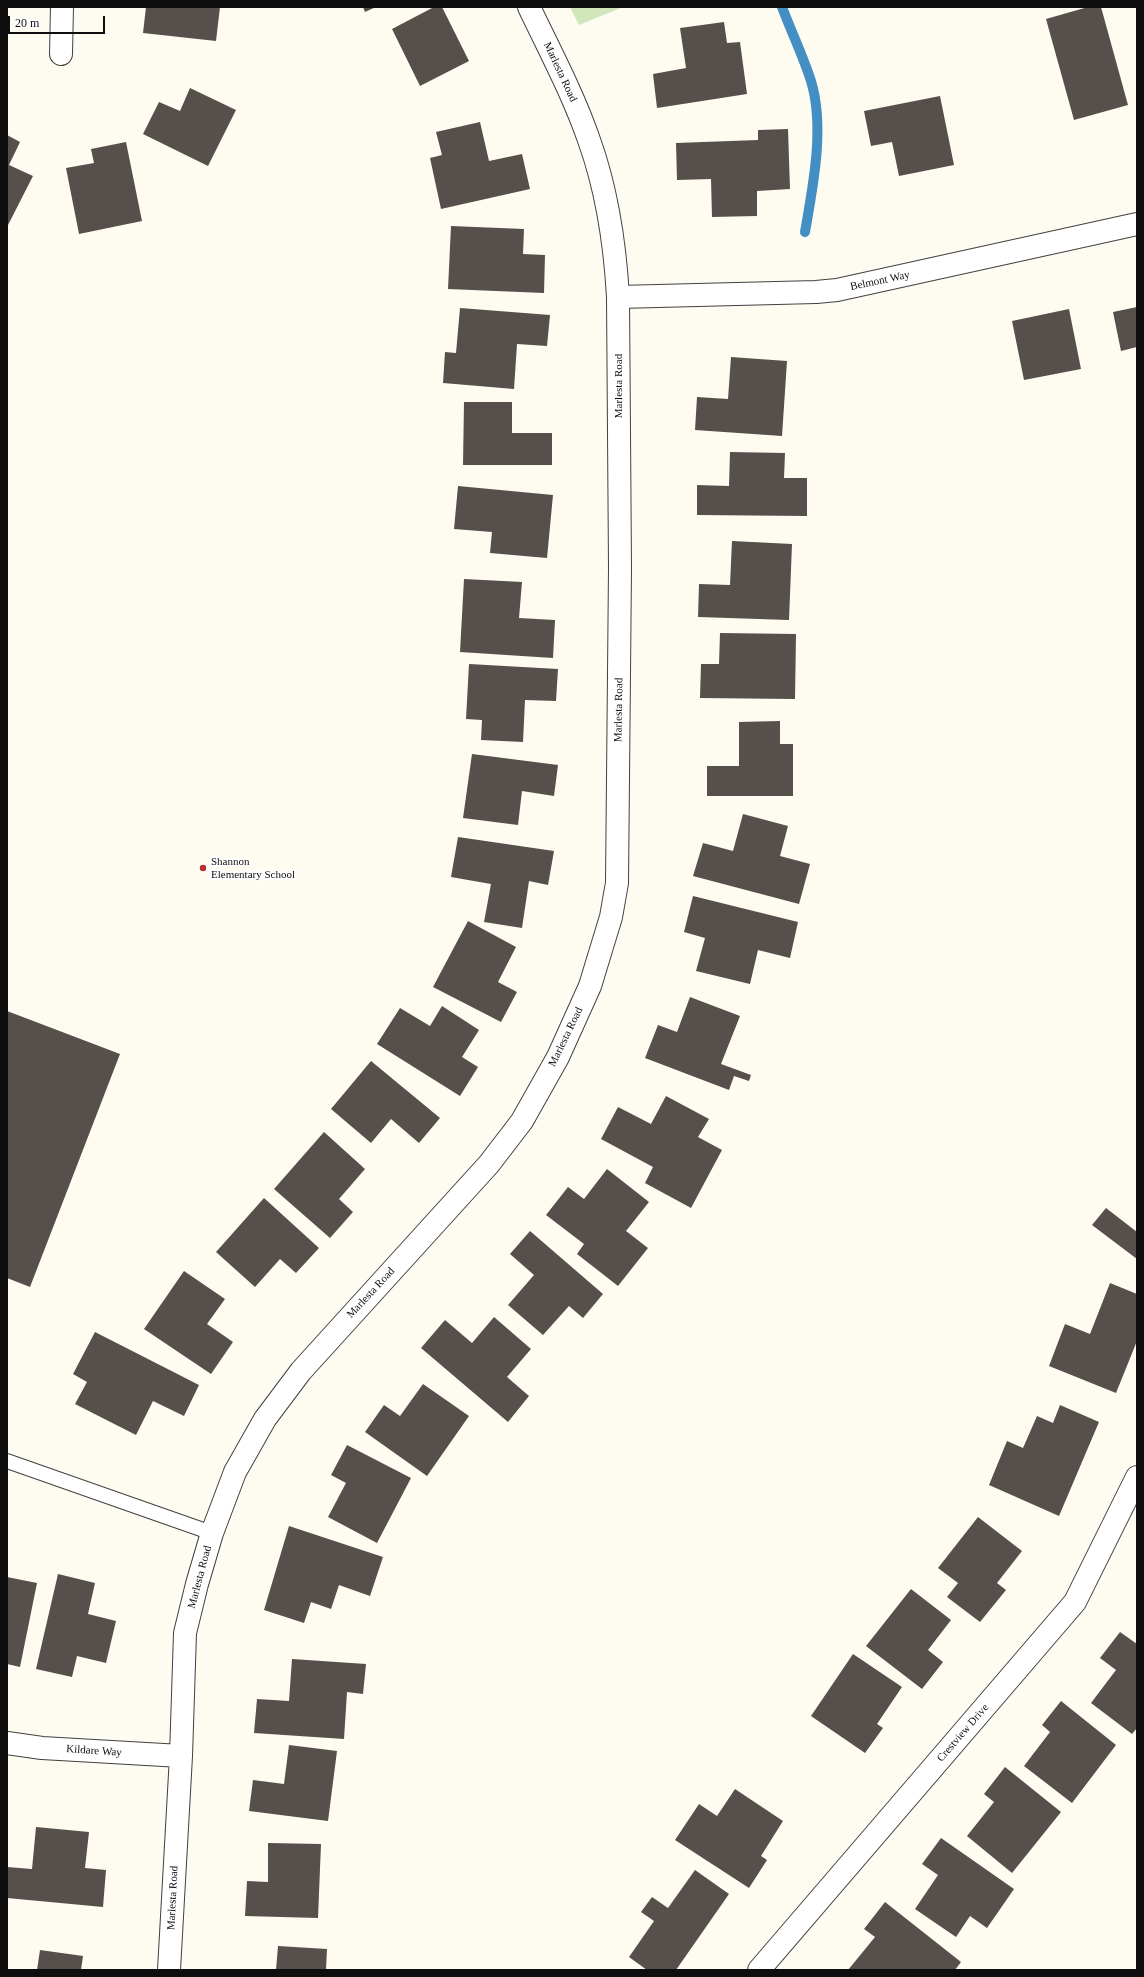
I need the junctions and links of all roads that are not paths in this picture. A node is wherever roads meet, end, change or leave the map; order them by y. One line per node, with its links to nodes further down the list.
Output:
1 (62, 7): 3 (street)
2 (529, 7): 5 (street, Marlesta Road)
3 (61, 54)
4 (1137, 224): 5 (street, Belmont Way)
5 (618, 297): 8 (street, Marlesta Road)
6 (7, 1461): 8 (lane)
7 (1137, 1477): 12 (street, Crestview Drive)
8 (212, 1533): 10 (street, Marlesta Road)
9 (7, 1743): 10 (street, Kildare Way)
10 (181, 1756): 11 (street, Marlesta Road)
11 (169, 1970)
12 (759, 1970)

